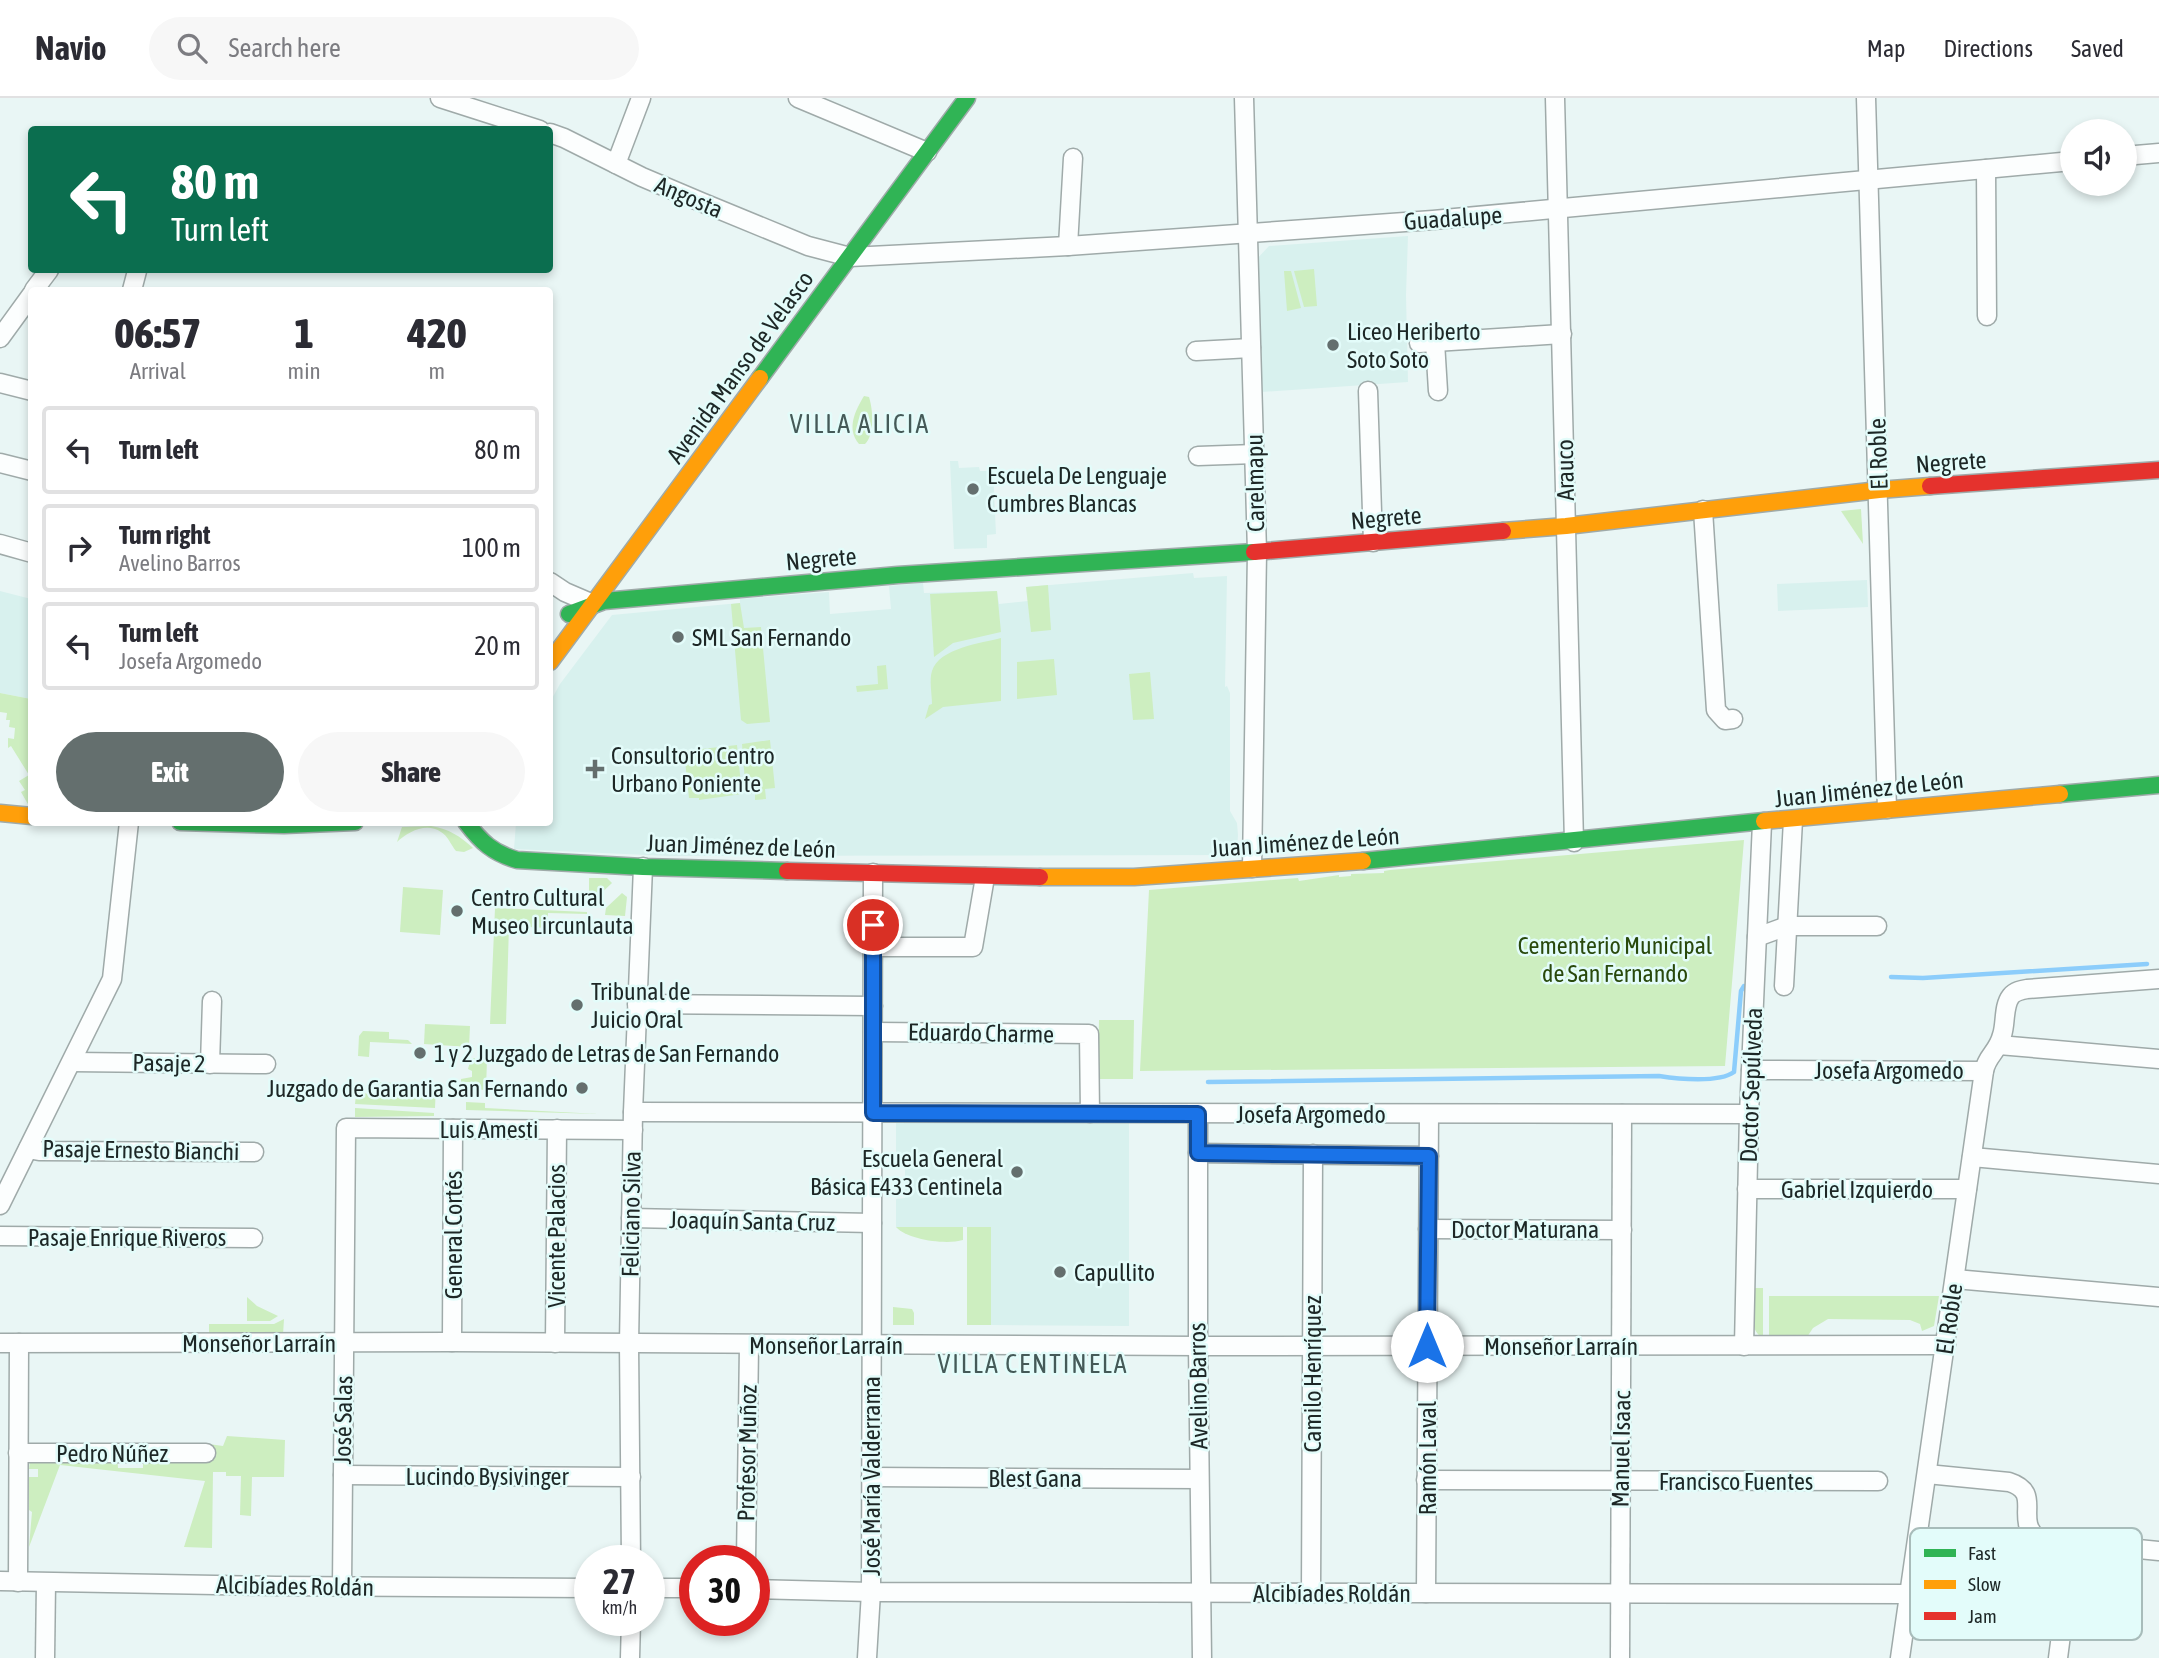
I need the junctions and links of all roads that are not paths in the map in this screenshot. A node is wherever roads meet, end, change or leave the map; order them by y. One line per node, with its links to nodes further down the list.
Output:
1 (440, 98): 9 (street)
2 (641, 98): 16 (street)
3 (798, 98): 11 (street)
4 (948, 98): 11 (main road, Avenida Manso de Velasco)
5 (967, 98): 11 (main road, Avenida Manso de Velasco)
6 (1244, 98): 20 (street, Carelmapu)
7 (1555, 98): 19 (street, Arauco)
8 (1866, 98): 18 (street, El Roble)
9 (528, 126)
10 (553, 134): 16 (street, Angosta)
11 (920, 149): 22 (main road, Avenida Manso de Velasco)
12 (2159, 153): 13 (street)
13 (2137, 155)
14 (1073, 158): 21 (street)
15 (2060, 162): 17 (street, Guadalupe)
16 (616, 164): 22 (street, Angosta)
17 (1986, 169): 18 (street, Guadalupe); 25 (street)
18 (1869, 179): 19 (street, Guadalupe); 40 (street, El Roble)
19 (1557, 210): 20 (street, Guadalupe); 26 (street, Arauco)
20 (1247, 234): 21 (street, Guadalupe); 29 (street, Carelmapu)
21 (1068, 246): 22 (street, Guadalupe)
22 (841, 256): 23 (main road, Avenida Manso de Velasco); 48 (main road, Avenida Manso de Velasco)
23 (796, 302)
24 (25, 314): 27 (street)
25 (1987, 316)
26 (1562, 334): 34 (street); 42 (street, Arauco)
27 (0, 338)
28 (762, 348): 49 (main road, Avenida Manso de Velasco)
29 (1251, 348): 30 (street); 35 (street, Carelmapu)
30 (1196, 351)
31 (0, 383): 32 (street)
32 (28, 390)
33 (1368, 391): 43 (street)
34 (1438, 391)
35 (1255, 454): 36 (street); 46 (street, Carelmapu)
36 (1198, 456)
37 (0, 463): 38 (street)
38 (28, 470)
39 (2159, 470): 40 (main road, Negrete)
40 (1879, 490): 41 (main road, Negrete); 55 (street, El Roble)
41 (1703, 510): 42 (main road, Negrete); 53 (street)
42 (1566, 526): 43 (main road, Negrete); 63 (street, Arauco)
43 (1373, 542): 46 (main road, Negrete)
44 (0, 544): 45 (street)
45 (28, 551)
46 (1257, 552): 50 (main road, Negrete); 66 (street, Carelmapu)
47 (553, 584): 49 (street)
48 (608, 584): 49 (main road, Avenida Manso de Velasco); 50 (main road)
49 (587, 601): 50 (main road, Negrete); 51 (main road, Negrete); 52 (main road, Avenida Manso de Velasco)
50 (617, 601)
51 (553, 637)
52 (553, 657)
53 (1733, 719)
54 (2159, 785): 55 (main road, Juan Jiménez de León)
55 (1887, 809): 58 (main road, Juan Jiménez de León)
56 (0, 813): 57 (main road)
57 (28, 816)
58 (1793, 820): 59 (main road, Juan Jiménez de León); 69 (street)
59 (1762, 823): 63 (main road, Juan Jiménez de León); 71 (street, Doctor Sepúlveda)
60 (129, 826): 81 (street)
61 (456, 826): 64 (main road)
62 (469, 826): 64 (main road, Juan Jiménez de León)
63 (1574, 842): 66 (main road, Juan Jiménez de León)
64 (482, 844): 65 (main road, Juan Jiménez de León)
65 (643, 867): 67 (main road, Juan Jiménez de León); 76 (street, Feliciano Silva)
66 (1252, 868): 68 (main road, Juan Jiménez de León)
67 (873, 873): 68 (main road, Juan Jiménez de León); 72 (street, José María Valderrama)
68 (985, 877): 72 (street)
69 (1787, 926): 70 (street); 71 (street); 74 (street)
70 (1877, 926)
71 (1757, 937): 84 (street, Doctor Sepúlveda)
72 (873, 947): 77 (street, José María Valderrama)
73 (2159, 979): 79 (street, El Roble)
74 (1784, 986)
75 (212, 1001): 82 (street)
76 (637, 1004): 77 (street); 92 (street, Feliciano Silva)
77 (873, 1006): 78 (street, José María Valderrama)
78 (873, 1032): 86 (street, José María Valderrama); 87 (street, Eduardo Charme)
79 (1999, 1045): 80 (street); 85 (street, El Roble)
80 (2159, 1059)
81 (72, 1062): 82 (street, Pasaje 2); 96 (street)
82 (210, 1064): 83 (street, Pasaje 2)
83 (266, 1064)
84 (1751, 1070): 85 (street, Josefa Argomedo); 91 (street, Doctor Sepúlveda)
85 (1984, 1071): 101 (street, El Roble)
86 (873, 1113): 87 (street, Josefa Argomedo); 92 (street, Luis Amesti); 107 (street, José María Valderrama)
87 (1090, 1113): 88 (street, Josefa Argomedo)
88 (1198, 1114): 89 (street, Josefa Argomedo); 98 (street, Avelino Barros)
89 (1429, 1114): 90 (street, Josefa Argomedo); 100 (street, Ramón Laval)
90 (1622, 1114): 91 (street, Josefa Argomedo); 109 (street, Manuel Isaac)
91 (1749, 1114): 103 (street, Doctor Sepúlveda)
92 (633, 1121): 95 (street, Luis Amesti); 106 (street, Feliciano Silva)
93 (346, 1128): 94 (street, Luis Amesti); 114 (street, José Salas)
94 (453, 1129): 95 (street, Luis Amesti); 115 (street, General Cortés)
95 (557, 1129): 118 (street, Vicente Palacios)
96 (28, 1149): 97 (street, Pasaje Ernesto Bianchi); 105 (street)
97 (254, 1152)
98 (1198, 1153): 99 (street); 123 (street, Avelino Barros)
99 (1313, 1154): 100 (street); 124 (street, Camilo Henríquez)
100 (1429, 1156): 108 (street, Ramón Laval)
101 (1972, 1157): 102 (street); 104 (street, El Roble)
102 (2159, 1174)
103 (1748, 1189): 104 (street, Gabriel Izquierdo); 127 (street, Doctor Sepúlveda)
104 (1967, 1189): 112 (street, El Roble)
105 (0, 1205)
106 (631, 1218): 107 (street, Joaquín Santa Cruz); 119 (street, Feliciano Silva)
107 (872, 1223): 121 (street, José María Valderrama)
108 (1428, 1229): 109 (street, Doctor Maturana); 125 (street, Ramón Laval)
109 (1622, 1230): 126 (street, Manuel Isaac)
110 (0, 1236): 111 (street, Pasaje Enrique Riveros)
111 (253, 1238)
112 (1955, 1279): 113 (street); 122 (street, El Roble)
113 (2159, 1297)
114 (344, 1342): 115 (street, Monseñor Larraín); 117 (street, Monseñor Larraín); 131 (street, José Salas)
115 (452, 1342): 118 (street, Monseñor Larraín)
116 (0, 1343): 117 (street, Monseñor Larraín)
117 (19, 1343): 128 (street)
118 (555, 1343): 119 (street, Monseñor Larraín)
119 (629, 1344): 120 (street, Monseñor Larraín); 132 (street, Feliciano Silva)
120 (749, 1345): 121 (street, Monseñor Larraín); 141 (street, Profesor Muñoz)
121 (872, 1345): 123 (street, Monseñor Larraín); 133 (street, José María Valderrama)
122 (1945, 1345): 127 (street, Monseñor Larraín); 130 (street, El Roble)
123 (1198, 1346): 124 (street, Monseñor Larraín); 134 (street, Avelino Barros)
124 (1312, 1346): 125 (street, Monseñor Larraín); 149 (street, Camilo Henríquez)
125 (1427, 1346): 126 (street, Monseñor Larraín); 135 (street, Ramón Laval)
126 (1622, 1346): 127 (street, Monseñor Larraín); 136 (street, Manuel Isaac)
127 (1744, 1346)
128 (18, 1453): 129 (street, Pedro Núñez); 142 (street)
129 (206, 1453)
130 (1927, 1474): 138 (street, El Roble); 139 (street)
131 (343, 1475): 132 (street, Lucindo Bysivinger); 144 (street, José Salas)
132 (632, 1477): 140 (street, Feliciano Silva)
133 (871, 1478): 134 (street, Blest Gana); 147 (street, José María Valderrama)
134 (1199, 1479): 148 (street, Avelino Barros)
135 (1426, 1480): 136 (street, Francisco Fuentes); 150 (street, Ramón Laval)
136 (1621, 1480): 137 (street, Francisco Fuentes); 151 (street, Manuel Isaac)
137 (1878, 1481)
138 (1919, 1528)
139 (2028, 1528)
140 (631, 1545)
141 (746, 1545)
142 (9, 1581): 143 (street, Alcibíades Roldán)
143 (46, 1583): 144 (street, Alcibíades Roldán); 155 (street)
144 (342, 1587): 145 (street, Alcibíades Roldán)
145 (574, 1588)
146 (770, 1589): 147 (street, Alcibíades Roldán)
147 (871, 1592): 148 (street, Alcibíades Roldán); 157 (street, José María Valderrama)
148 (1201, 1593): 149 (street, Alcibíades Roldán); 158 (street, Avelino Barros)
149 (1311, 1593): 150 (street, Alcibíades Roldán)
150 (1426, 1593): 151 (street, Alcibíades Roldán)
151 (1620, 1593): 152 (street, Alcibíades Roldán); 159 (street, Manuel Isaac)
152 (1910, 1594): 160 (street, El Roble)
153 (631, 1636): 156 (street)
154 (2060, 1640): 161 (street)
155 (45, 1658)
156 (630, 1658)
157 (867, 1658)
158 (1202, 1658)
159 (1620, 1658)
160 (1900, 1658)
161 (2058, 1658)

